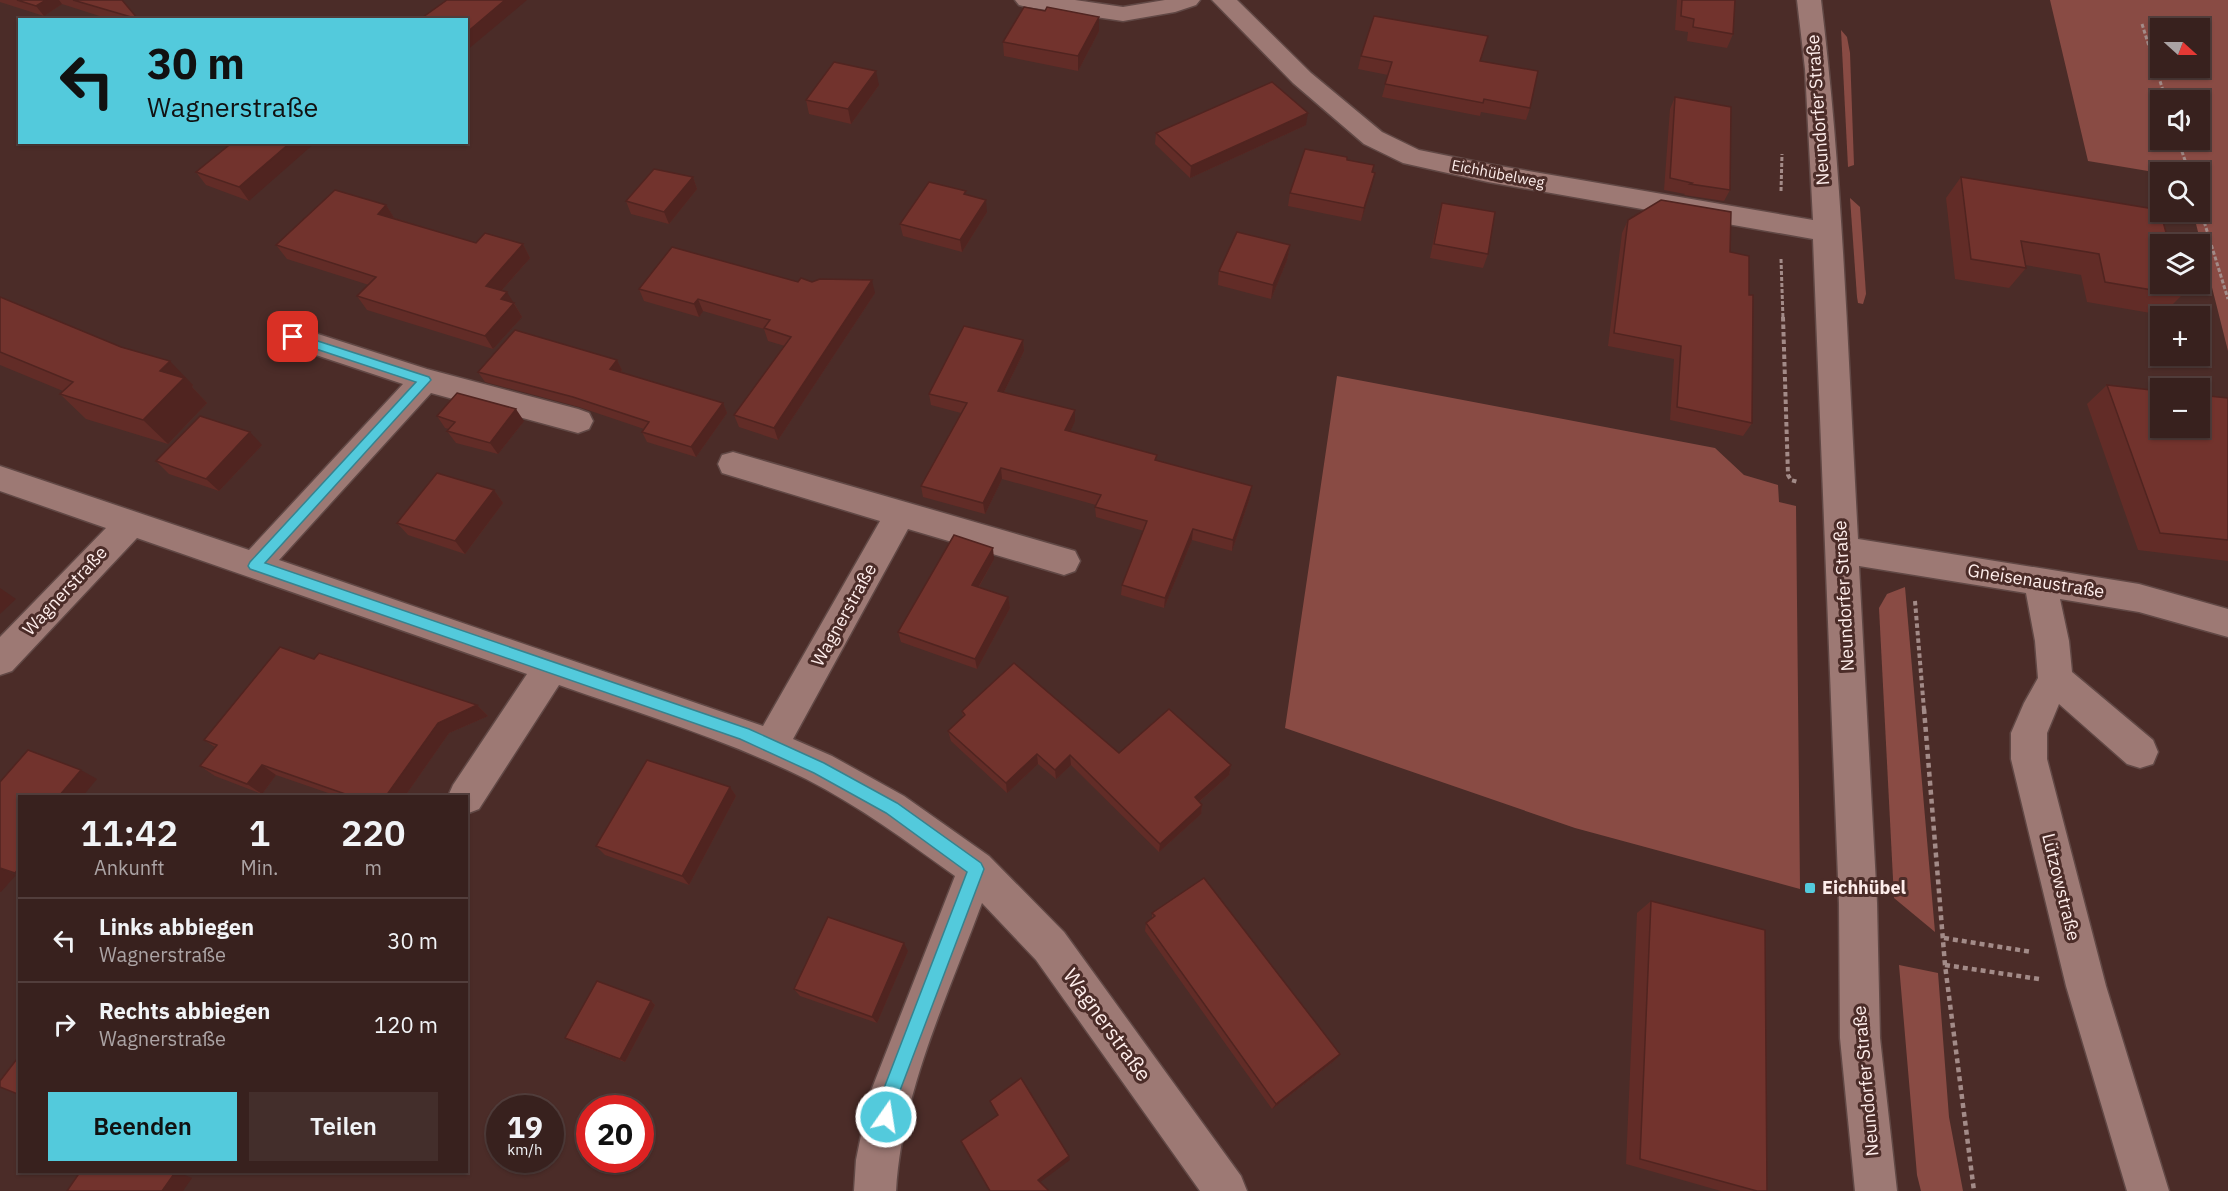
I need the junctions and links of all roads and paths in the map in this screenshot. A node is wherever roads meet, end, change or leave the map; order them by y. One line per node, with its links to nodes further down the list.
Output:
1 (1027, 0): 2 (street)
2 (1188, 0)
3 (1224, 0): 8 (street, Eichhübelweg)
4 (1809, 0): 9 (street, Neundorfer Straße)
5 (2142, 24): 6 (path)
6 (2163, 90)
7 (2204, 222): 10 (path)
8 (1781, 224): 9 (street, Eichhübelweg); 16 (path)
9 (1827, 232): 19 (street, Neundorfer Straße)
10 (2228, 298)
11 (293, 337): 12 (street)
12 (425, 380): 13 (street); 21 (street)
13 (578, 421)
14 (733, 464): 17 (street)
15 (0, 478): 18 (street, Wagnerstraße)
16 (1800, 482)
17 (900, 514): 20 (street); 28 (street, Wagnerstraße)
18 (131, 523): 21 (street, Wagnerstraße); 25 (street, Wagnerstraße)
19 (1842, 550): 22 (street, Gneisenaustraße); 37 (street, Neundorfer Straße)
20 (1064, 561)
21 (255, 566): 26 (street, Wagnerstraße)
22 (2040, 583): 24 (street, Gneisenaustraße); 27 (street)
23 (1914, 592): 32 (path)
24 (2228, 623)
25 (0, 660)
26 (551, 668): 28 (street, Wagnerstraße); 30 (street)
27 (2055, 679): 29 (street); 34 (street, Lützowstraße)
28 (771, 746): 31 (street, Wagnerstraße)
29 (2140, 752)
30 (467, 795)
31 (976, 869): 35 (street); 36 (street, Wagnerstraße)
32 (1944, 938): 33 (path); 34 (path)
33 (1945, 965): 34 (path); 38 (path)
34 (2083, 973): 39 (street, Lützowstraße)
35 (875, 1191)
36 (1226, 1191)
37 (1876, 1191)
38 (1974, 1191)
39 (2148, 1191)

